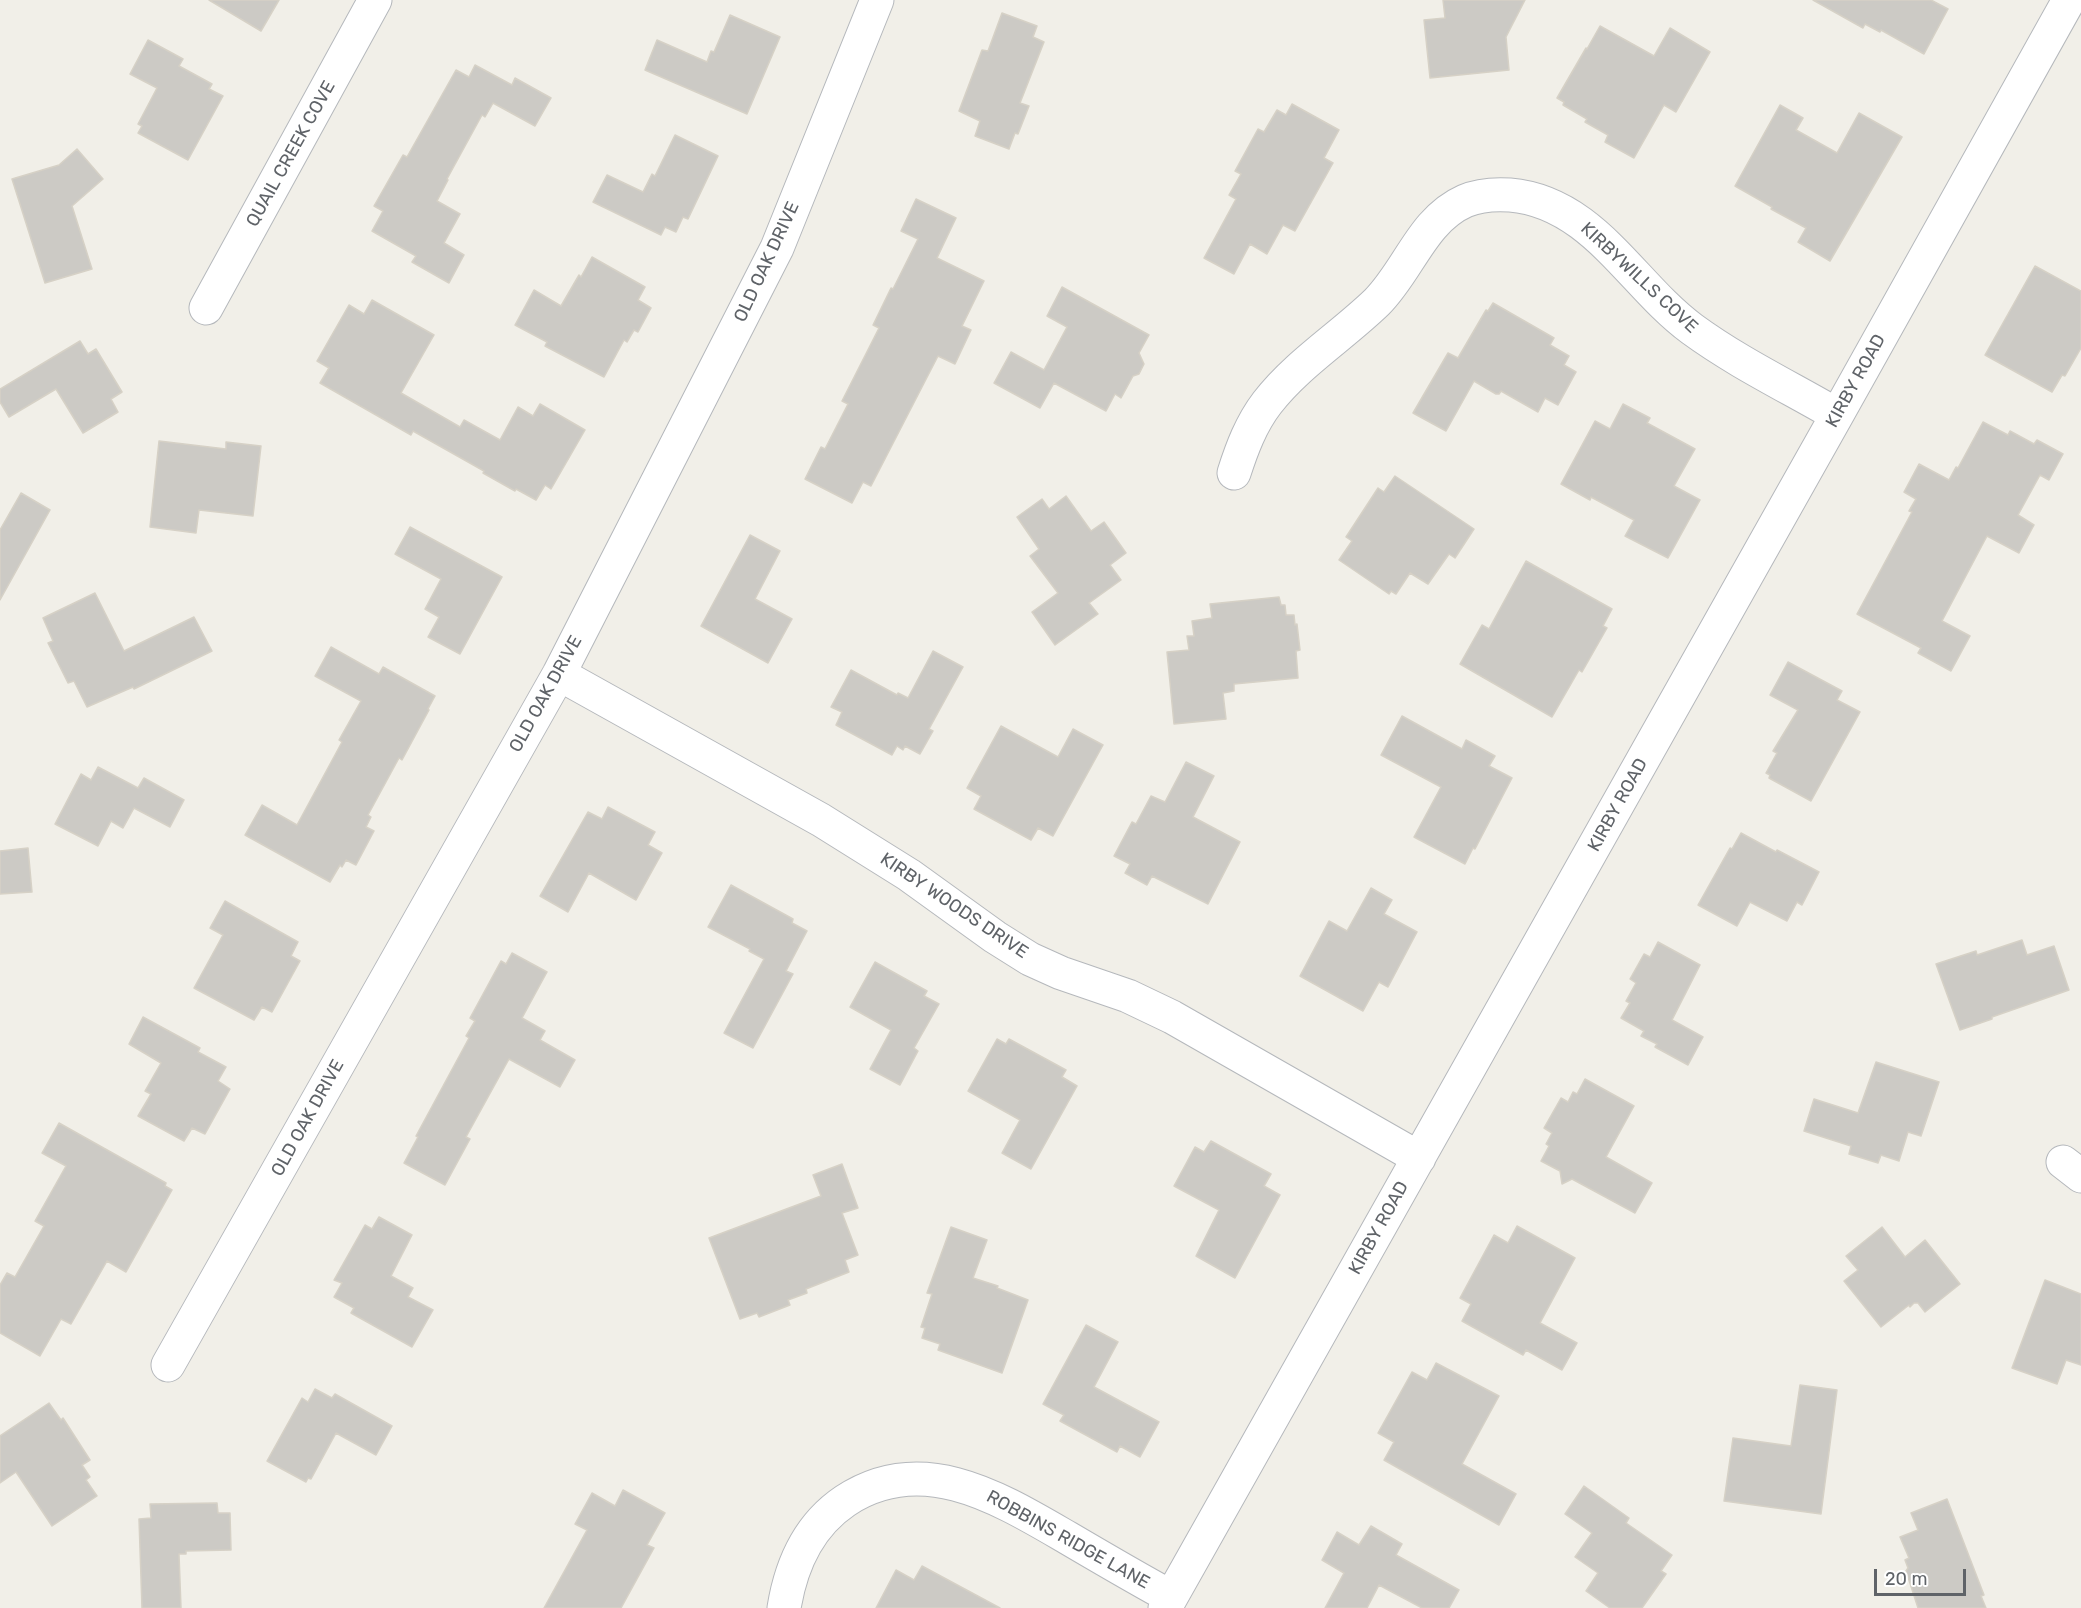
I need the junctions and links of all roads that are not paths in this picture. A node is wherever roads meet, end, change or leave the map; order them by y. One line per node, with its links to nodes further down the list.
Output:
1 (375, 0): 4 (street, QUAIL CREEK COVE)
2 (877, 0): 7 (street, OLD OAK DRIVE)
3 (2068, 0): 5 (street, KIRBY ROAD)
4 (206, 308)
5 (1837, 415): 6 (street, KIRBYWILLS COVE); 8 (street, KIRBY ROAD)
6 (1234, 473)
7 (559, 674): 8 (street, KIRBY WOODS DRIVE); 9 (street, OLD OAK DRIVE)
8 (1419, 1158): 10 (street, KIRBY ROAD)
9 (168, 1365)
10 (1168, 1603): 11 (street, ROBBINS RIDGE LANE)
11 (784, 1608)

